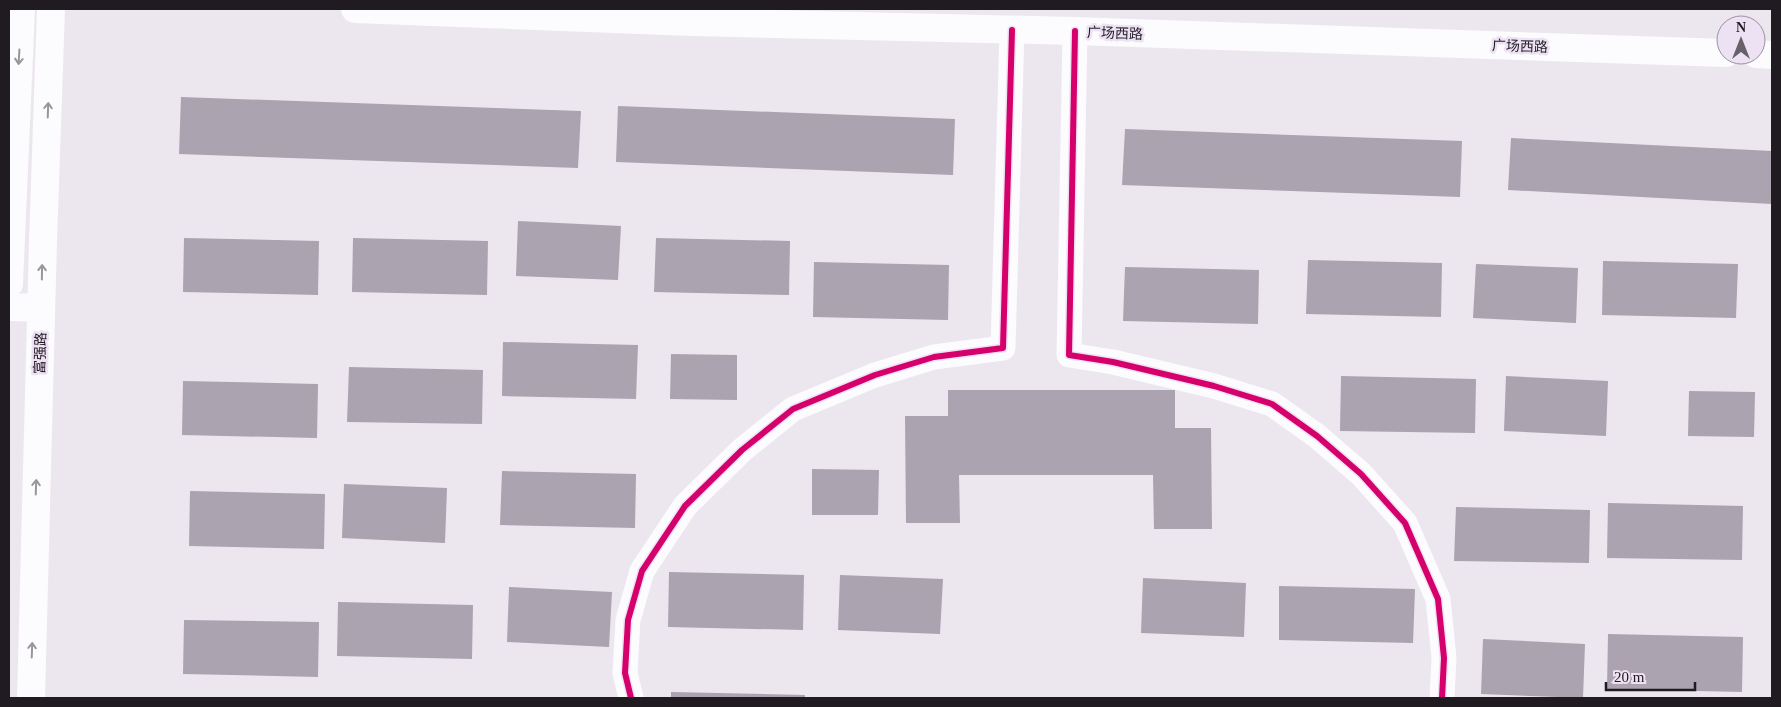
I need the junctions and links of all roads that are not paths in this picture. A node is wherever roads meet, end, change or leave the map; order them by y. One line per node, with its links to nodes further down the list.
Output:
1 (22, 9): 8 (main road, one-way to 8)
2 (51, 9): 10 (main road, 富强路, one-way to 2)
3 (355, 9): 4 (main road, 广场西路)
4 (692, 15): 5 (main road, 广场西路)
5 (1012, 30): 6 (main road, 广场西路); 12 (street)
6 (1075, 31): 7 (main road, 广场西路); 13 (street)
7 (1716, 53)
8 (9, 284)
9 (9, 306): 10 (main road)
10 (41, 308): 11 (main road, 富强路, one-way to 10)
11 (31, 698)
12 (631, 698)
13 (1442, 698)

